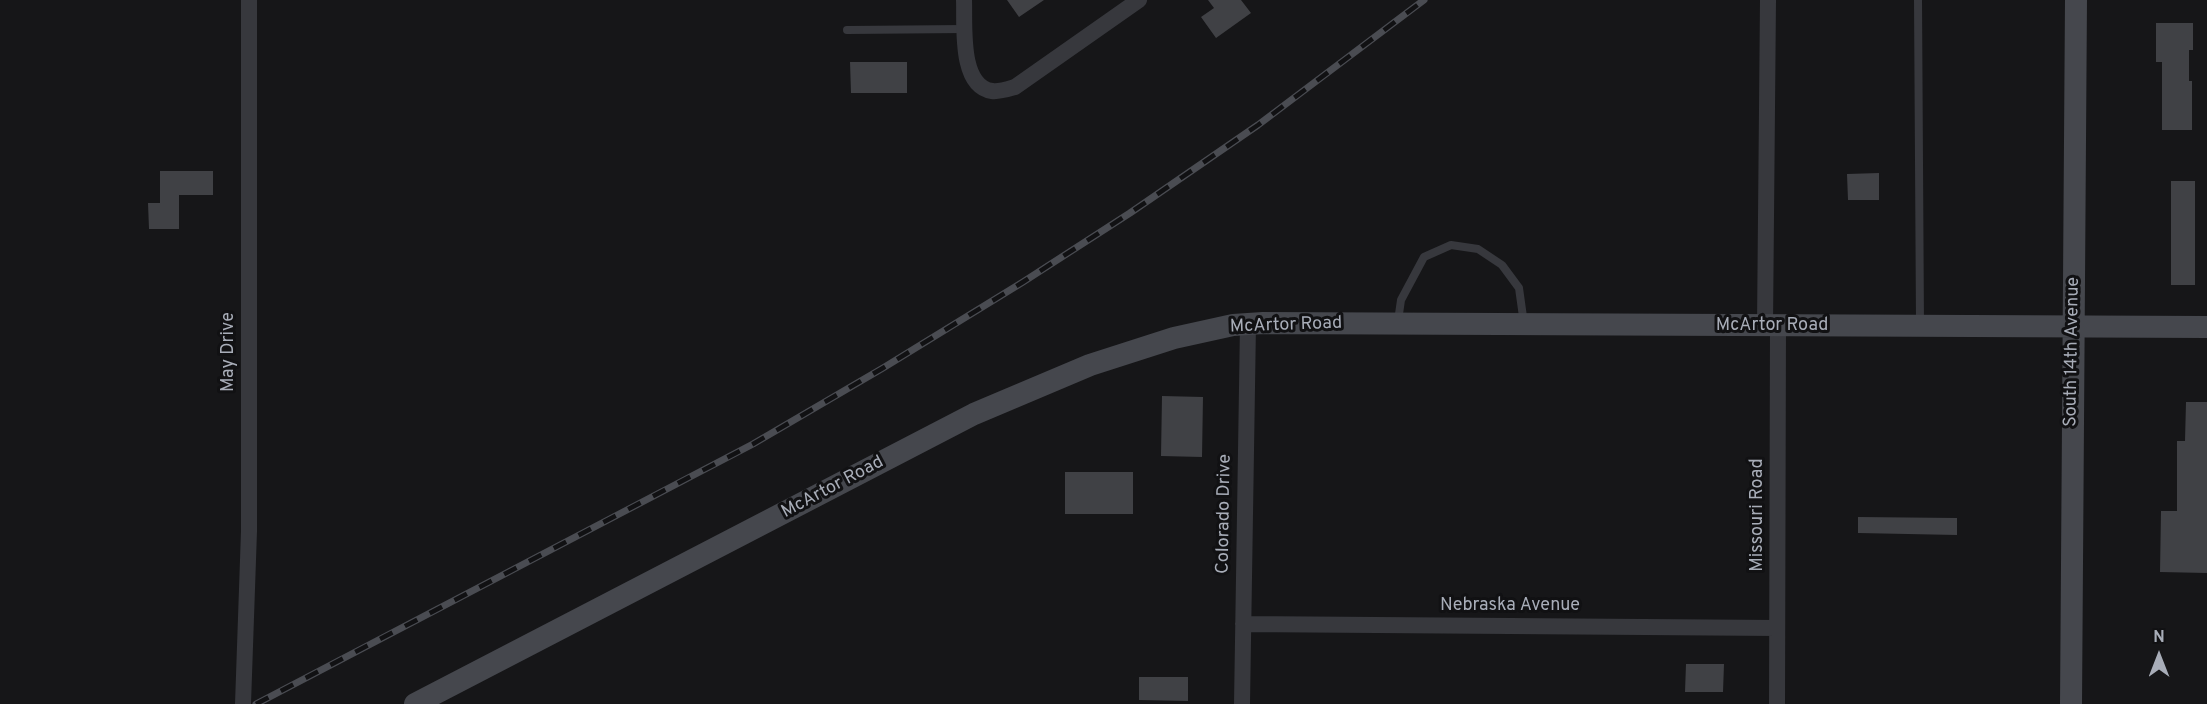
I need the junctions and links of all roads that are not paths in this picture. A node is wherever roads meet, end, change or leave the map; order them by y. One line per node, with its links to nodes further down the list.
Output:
1 (249, 0): 18 (street, May Drive)
2 (964, 0): 7 (street)
3 (1139, 0): 7 (street)
4 (1768, 0): 12 (street, Missouri Road)
5 (1918, 0): 14 (lane)
6 (2076, 0): 13 (main road, South 14th Avenue)
7 (965, 29): 8 (lane)
8 (848, 30)
9 (1248, 324): 10 (main road, McArtor Road); 16 (street, Colorado Drive); 19 (main road, McArtor Road)
10 (1397, 324): 11 (main road, McArtor Road); 11 (lane)
11 (1524, 324): 12 (main road, McArtor Road)
12 (1771, 325): 14 (main road, McArtor Road); 17 (street, Missouri Road)
13 (2073, 326): 14 (main road, McArtor Road); 15 (main road, McArtor Road); 22 (main road, South 14th Avenue)
14 (1920, 327)
15 (2207, 327)
16 (1243, 624): 17 (street, Nebraska Avenue); 20 (street, Colorado Drive)
17 (1777, 628): 21 (street, Missouri Road)
18 (243, 704)
19 (415, 704)
20 (1242, 704)
21 (1777, 704)
22 (2071, 704)

